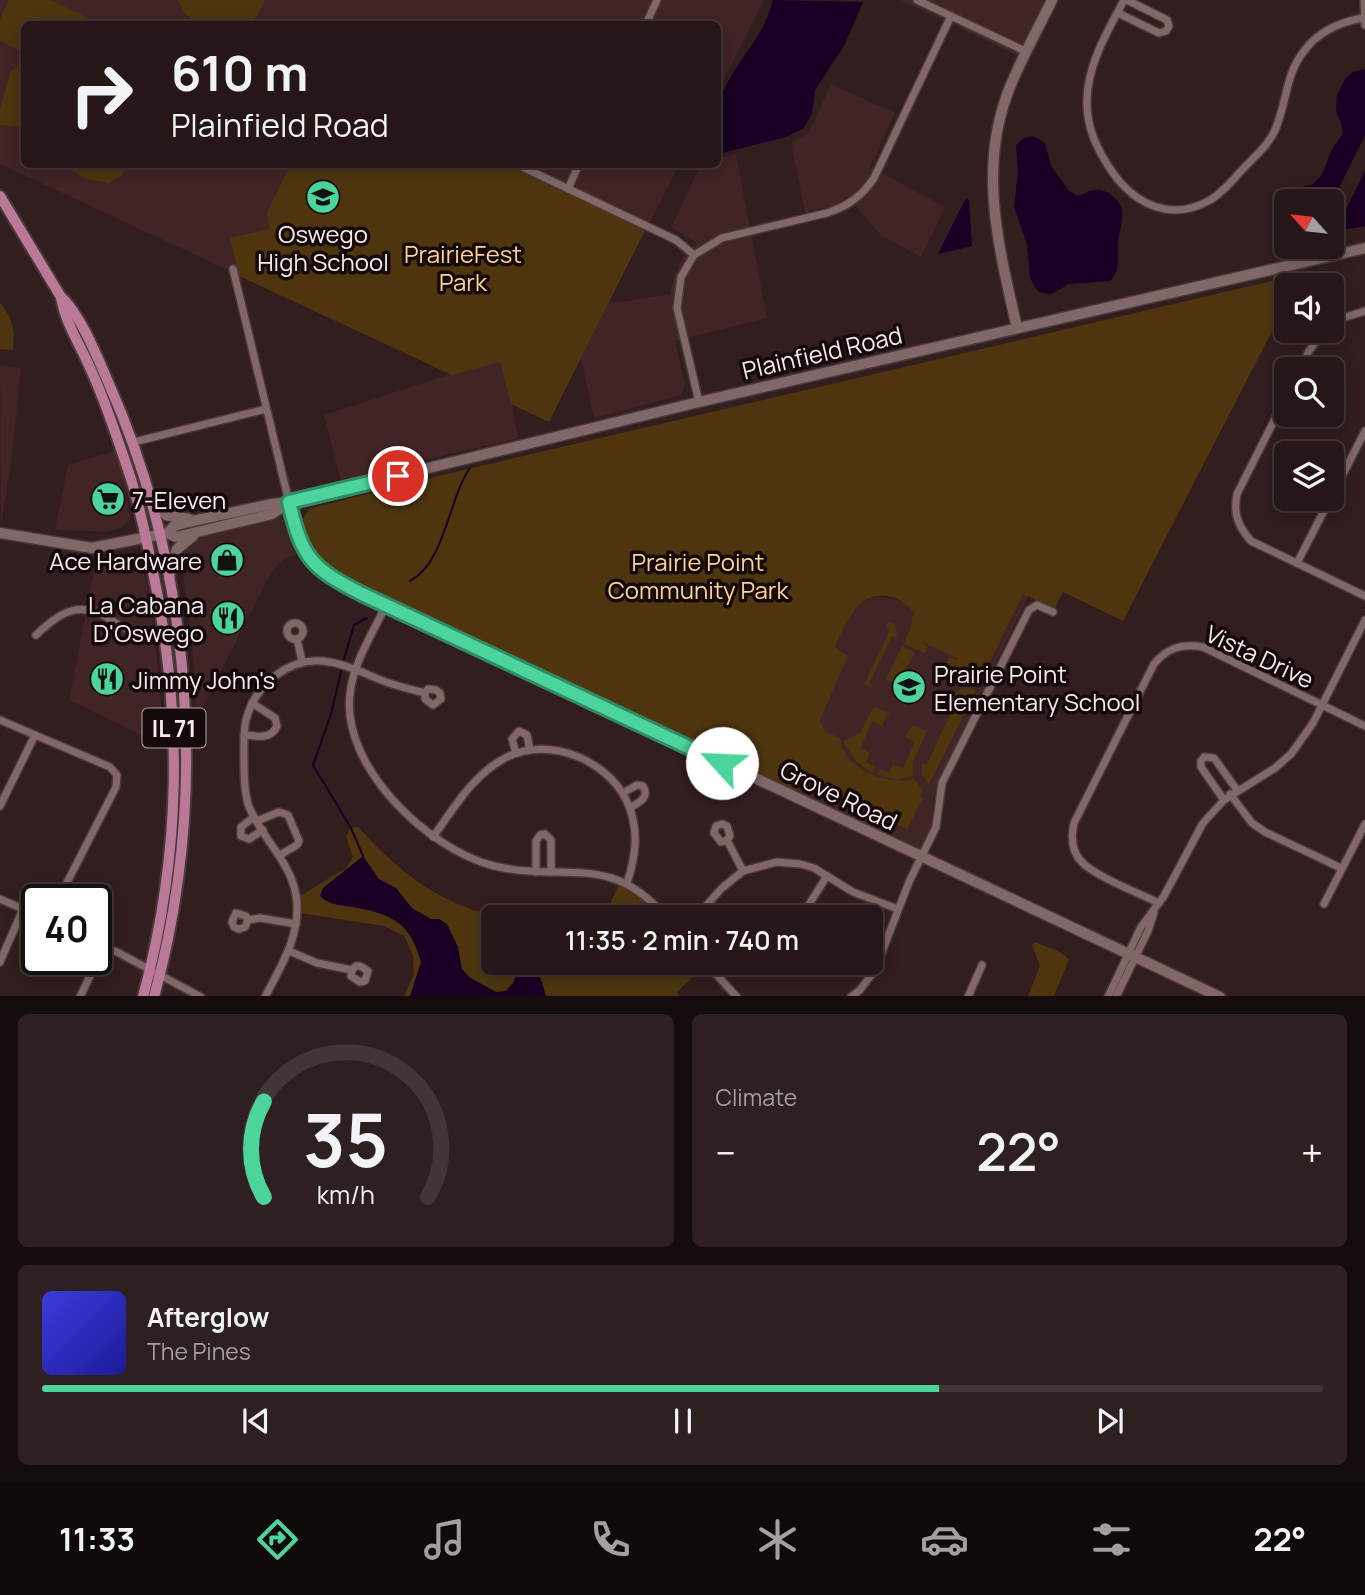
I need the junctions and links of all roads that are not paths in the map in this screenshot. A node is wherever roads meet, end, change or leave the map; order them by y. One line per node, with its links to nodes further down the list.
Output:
1 (657, 0): 8 (street)
2 (917, 0): 7 (street)
3 (1052, 0): 10 (street)
4 (1126, 0): 6 (street); 6 (street)
5 (1364, 0): 9 (street)
6 (1118, 13): 9 (street)
7 (951, 16): 10 (street); 16 (street)
8 (647, 21)
9 (1364, 22)
10 (1027, 52): 21 (street)
11 (524, 168): 13 (street)
12 (577, 168): 13 (street)
13 (568, 189): 16 (street)
14 (0, 196): 18 (main road, IL 71)
15 (1365, 248): 21 (street, Plainfield Road)
16 (694, 255): 22 (street)
17 (233, 269): 23 (street)
18 (61, 297): 26 (main road, IL 71); 34 (main road, IL 71)
19 (1365, 311): 20 (street)
20 (1344, 317)
21 (1017, 328): 22 (street, Plainfield Road)
22 (699, 402): 29 (street, Plainfield Road)
23 (266, 409): 26 (street); 29 (street)
24 (1274, 421): 35 (street)
25 (1365, 431): 27 (street)
26 (134, 442): 28 (main road, IL 71)
27 (1344, 472)
28 (151, 497): 31 (street); 33 (main road, IL 71)
29 (289, 502): 31 (street, Plainfield Road); 38 (street, Grove Road)
30 (1324, 511): 35 (street)
31 (201, 525): 33 (street, Plainfield Road); 36 (street)
32 (0, 533): 34 (street, Plainfield Road)
33 (164, 533): 34 (street, Plainfield Road); 36 (main road, IL 71)
34 (146, 537): 41 (main road, IL 71)
35 (1297, 564): 37 (street)
36 (169, 582): 90 (main road, IL 71)
37 (1365, 596)
38 (386, 605): 45 (street); 65 (street, Grove Road)
39 (1053, 612): 65 (street)
40 (1365, 620): 48 (street)
41 (165, 634): 42 (street); 90 (main road, IL 71)
42 (36, 635)
43 (297, 639): 44 (street)
44 (302, 661): 45 (street); 47 (street)
45 (355, 670): 46 (street); 62 (street)
46 (425, 693)
47 (252, 703): 51 (street); 51 (street)
48 (1322, 706): 50 (street, Vista Drive); 56 (street); 78 (street, Vista Drive)
49 (0, 720): 52 (street)
50 (1365, 726)
51 (244, 735): 59 (street)
52 (35, 736): 57 (street); 72 (street)
53 (530, 750): 54 (street); 54 (street); 55 (street)
54 (516, 753): 62 (street)
55 (623, 793): 58 (street); 58 (street)
56 (1230, 795): 56 (street); 66 (street); 78 (street)
57 (0, 806)
58 (630, 808): 71 (street)
59 (256, 819): 61 (street); 61 (street); 64 (street)
60 (1365, 824): 66 (street)
61 (263, 830): 64 (street)
62 (433, 837): 67 (street)
63 (727, 840): 69 (street)
64 (281, 855): 83 (street)
65 (921, 857): 80 (street); 86 (street, Grove Road)
66 (1341, 868): 74 (street)
67 (536, 872): 68 (street); 68 (street)
68 (551, 872): 71 (street)
69 (743, 872): 70 (street); 76 (street)
70 (827, 876): 77 (street); 80 (street)
71 (627, 883): 75 (street)
72 (66, 884)
73 (0, 899): 79 (street)
74 (1324, 904)
75 (654, 905)
76 (706, 905)
77 (809, 905)
78 (1157, 906): 86 (street)
79 (21, 908)
80 (898, 909): 99 (street)
81 (21, 914): 87 (street)
82 (248, 920): 83 (street)
83 (296, 924): 85 (street)
84 (112, 950): 90 (street)
85 (289, 951): 89 (street); 97 (street)
86 (1132, 956): 101 (street); 102 (street); 103 (street, Grove Road)
87 (0, 962)
88 (982, 965): 100 (street)
89 (352, 970)
90 (155, 972): 94 (main road, IL 71); 95 (main road, IL 71); 96 (street)
91 (88, 975): 93 (street)
92 (717, 975): 98 (street)
93 (80, 996)
94 (143, 996)
95 (154, 996)
96 (201, 996)
97 (265, 996)
98 (737, 996)
99 (851, 996)
100 (968, 996)
101 (1108, 996)
102 (1116, 996)
103 (1220, 996)

